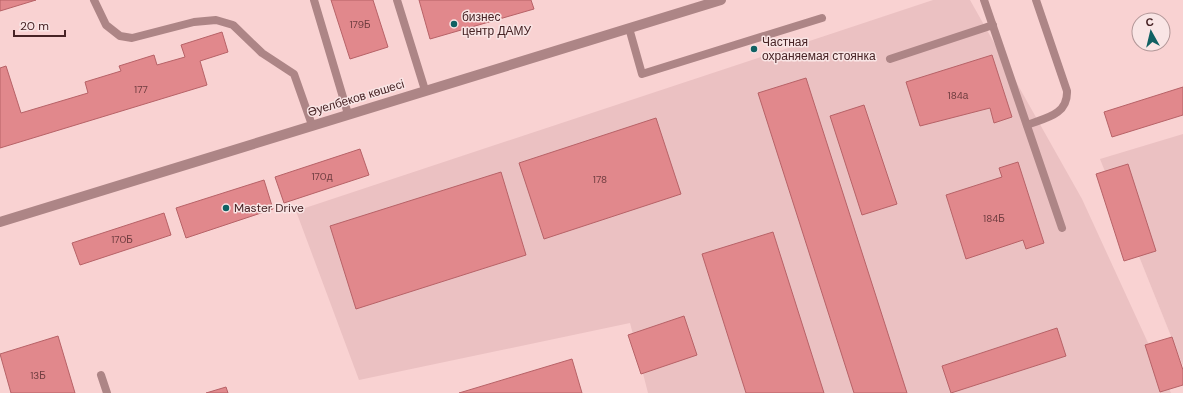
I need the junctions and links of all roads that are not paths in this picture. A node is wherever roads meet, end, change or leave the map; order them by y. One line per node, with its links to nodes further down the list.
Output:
1 (94, 0): 13 (lane)
2 (314, 0): 12 (lane)
3 (398, 0): 11 (lane)
4 (721, 0): 9 (street, Әуелбеков көшесі)
5 (984, 0): 8 (lane)
6 (1036, 0): 14 (lane)
7 (822, 18): 9 (lane)
8 (993, 25): 10 (lane); 14 (lane)
9 (629, 28): 11 (street, Әуелбеков көшесі)
10 (890, 59)
11 (425, 90): 12 (street, Әуелбеков көшесі)
12 (348, 114): 13 (street, Әуелбеков көшесі)
13 (312, 125): 15 (street, Әуелбеков көшесі)
14 (1028, 125): 16 (lane)
15 (0, 222)
16 (1062, 228)
17 (101, 375): 18 (lane)
18 (107, 393)

